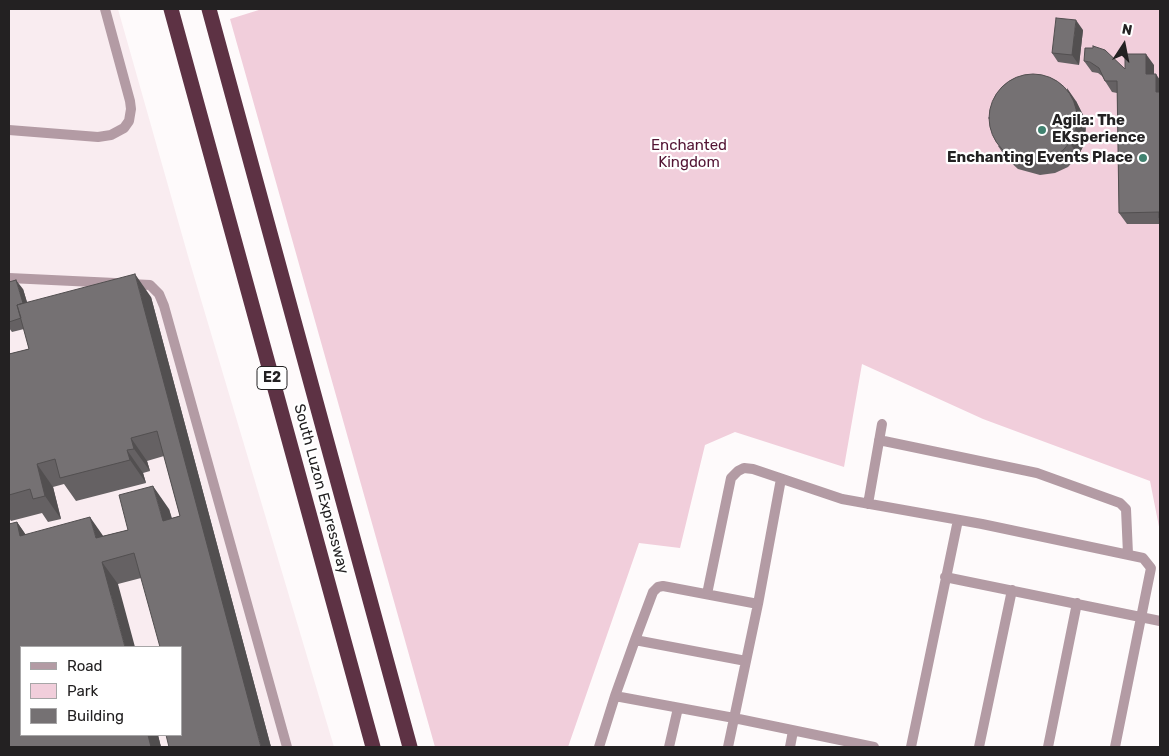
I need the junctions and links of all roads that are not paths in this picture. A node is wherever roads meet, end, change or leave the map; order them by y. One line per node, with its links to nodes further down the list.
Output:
1 (105, 9): 4 (street)
2 (171, 9): 27 (highway, South Luzon Expressway / E2)
3 (209, 9): 28 (highway, South Luzon Expressway / E2)
4 (9, 130)
5 (9, 278): 26 (street)
6 (882, 424): 7 (street)
7 (880, 440): 9 (street); 11 (street)
8 (781, 479): 9 (street); 14 (street); 16 (street)
9 (868, 504): 10 (street)
10 (958, 520): 11 (street); 12 (street)
11 (1128, 554): 17 (street)
12 (945, 578): 13 (street); 34 (street)
13 (1012, 590): 15 (street); 35 (street)
14 (707, 594): 16 (street); 19 (street)
15 (1077, 603): 17 (street); 36 (street)
16 (758, 604): 20 (street)
17 (1142, 616): 18 (street); 37 (street)
18 (1160, 620)
19 (635, 640): 20 (street); 21 (street)
20 (746, 661): 23 (street)
21 (615, 696): 22 (street); 29 (street)
22 (678, 708): 23 (street); 30 (street)
23 (734, 718): 24 (street); 31 (street)
24 (793, 731): 25 (street); 32 (street)
25 (852, 745): 33 (street)
26 (287, 747)
27 (373, 747)
28 (410, 747)
29 (599, 747)
30 (669, 747)
31 (728, 747)
32 (790, 747)
33 (874, 747)
34 (911, 747)
35 (979, 747)
36 (1048, 747)
37 (1115, 747)

